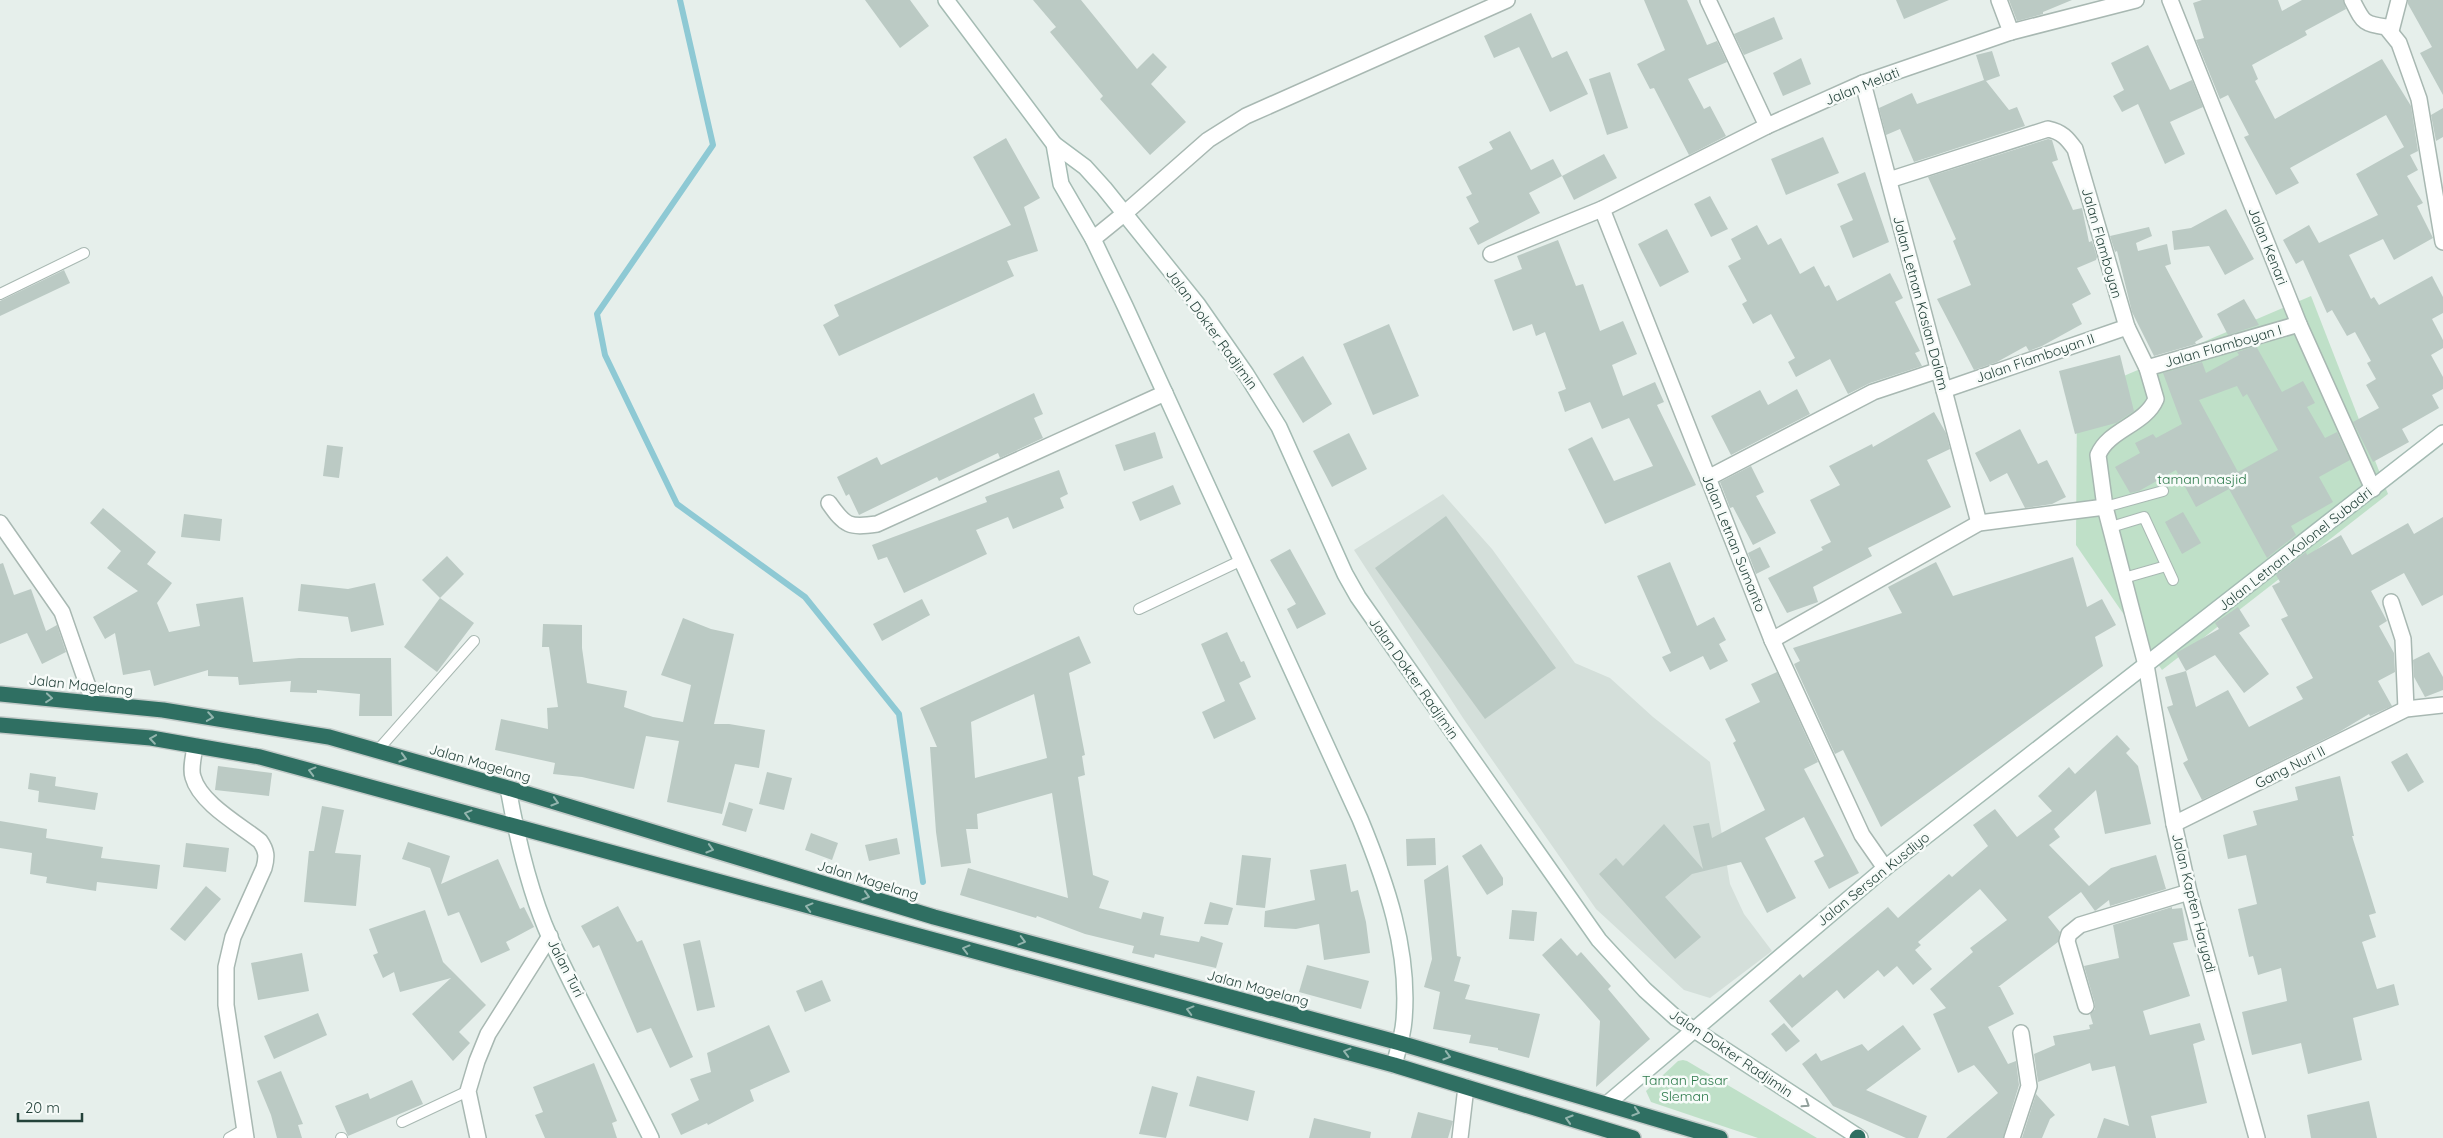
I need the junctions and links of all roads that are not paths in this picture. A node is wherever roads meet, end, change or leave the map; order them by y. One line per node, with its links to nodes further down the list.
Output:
1 (946, 0): 13 (street, Jalan Dokter Radjimin)
2 (1507, 0): 16 (street)
3 (1708, 0): 12 (street)
4 (1999, 0): 10 (street)
5 (2136, 0): 10 (street, Jalan Melati)
6 (2170, 0): 22 (street, Jalan Kenari)
7 (2352, 0): 9 (street)
8 (2398, 0): 9 (street)
9 (2391, 31): 18 (street)
10 (2012, 32): 11 (street, Jalan Melati)
11 (1863, 83): 12 (street, Jalan Melati); 14 (street, Jalan Letnan Kasian Dalam)
12 (1767, 126): 15 (street, Jalan Melati)
13 (1054, 144): 16 (street, Jalan Dokter Radjimin); 17 (street, Jalan Dokter Radjimin)
14 (1889, 180): 23 (street, Jalan Flamboyan); 25 (street, Jalan Letnan Kasian Dalam)
15 (1602, 209): 20 (street, Jalan Melati); 29 (street, Jalan Letnan Sumanto)
16 (1126, 213): 17 (street); 60 (street, Jalan Dokter Radjimin)
17 (1093, 239): 27 (street, Jalan Dokter Radjimin)
18 (2443, 242)
19 (84, 253): 21 (lane)
20 (1491, 254)
21 (0, 294)
22 (2299, 324): 24 (street, Jalan Flamboyan I); 30 (street, Jalan Kenari)
23 (2127, 327): 24 (street, Jalan Flamboyan); 26 (street, Jalan Flamboyan II)
24 (2147, 368): 33 (street, Jalan Flamboyan)
25 (1939, 370): 26 (street, Jalan Letnan Kasian Dalam); 29 (street)
26 (1944, 390): 35 (street, Jalan Letnan Kasian Dalam)
27 (1165, 393): 32 (street); 37 (street, Jalan Dokter Radjimin)
28 (2443, 433): 30 (street, Jalan Letnan Kolonel Subadri)
29 (1708, 478): 43 (street, Jalan Letnan Sumanto)
30 (2373, 489): 45 (street, Jalan Letnan Kolonel Subadri)
31 (2163, 491): 33 (lane)
32 (829, 503)
33 (2105, 507): 35 (street); 36 (street, Jalan Flamboyan)
34 (0, 523): 47 (street)
35 (1979, 523): 43 (street)
36 (2111, 527): 38 (lane); 39 (street, Jalan Flamboyan)
37 (1240, 561): 42 (lane); 62 (street, Jalan Dokter Radjimin)
38 (2166, 566): 39 (lane); 40 (lane)
39 (2124, 578): 45 (street, Jalan Flamboyan)
40 (2173, 580)
41 (2391, 602): 49 (street)
42 (1140, 609)
43 (1772, 640): 56 (street, Jalan Letnan Sumanto)
44 (474, 641): 52 (lane)
45 (2146, 665): 54 (street, Jalan Kapten Haryadi); 56 (street, Jalan Sersan Kusdiyo)
46 (0, 694): 47 (highway, Jalan Magelang, one-way to 47)
47 (93, 701): 52 (highway, Jalan Magelang, one-way to 52)
48 (2443, 705): 49 (street)
49 (2406, 709): 54 (street, Gang Nuri II)
50 (0, 725): 51 (highway, one-way to 50)
51 (195, 746): 55 (highway, one-way to 51); 68 (street)
52 (377, 750): 53 (highway, Jalan Magelang, one-way to 53)
53 (508, 788): 55 (street, Jalan Turi); 62 (highway, Jalan Magelang, one-way to 62)
54 (2174, 824): 57 (street, Jalan Kapten Haryadi)
55 (515, 827): 58 (street, Jalan Turi); 63 (highway, one-way to 55)
56 (1885, 868): 60 (street, Jalan Sersan Kusdiyo)
57 (2189, 892): 59 (street); 77 (street, Jalan Kapten Haryadi)
58 (550, 936): 65 (street); 71 (street, Jalan Turi)
59 (2086, 1006)
60 (1692, 1030): 66 (street, Jalan Sersan Kusdiyo); 75 (street, Jalan Dokter Radjimin, one-way to 75)
61 (2021, 1033): 76 (street)
62 (1400, 1042): 63 (street, Jalan Dokter Radjimin); 66 (highway, Jalan Magelang, one-way to 66)
63 (1394, 1065): 64 (highway)
64 (1466, 1087): 72 (street); 73 (highway, one-way to 64)
65 (468, 1091): 67 (lane); 70 (street)
66 (1608, 1103): 74 (highway, Jalan Magelang, one-way to 74)
67 (402, 1122)
68 (244, 1134): 69 (lane)
69 (229, 1138)
70 (478, 1138)
71 (652, 1138)
72 (1460, 1138)
73 (1633, 1138)
74 (1720, 1138)
75 (1858, 1138)
76 (2012, 1138)
77 (2256, 1138)

